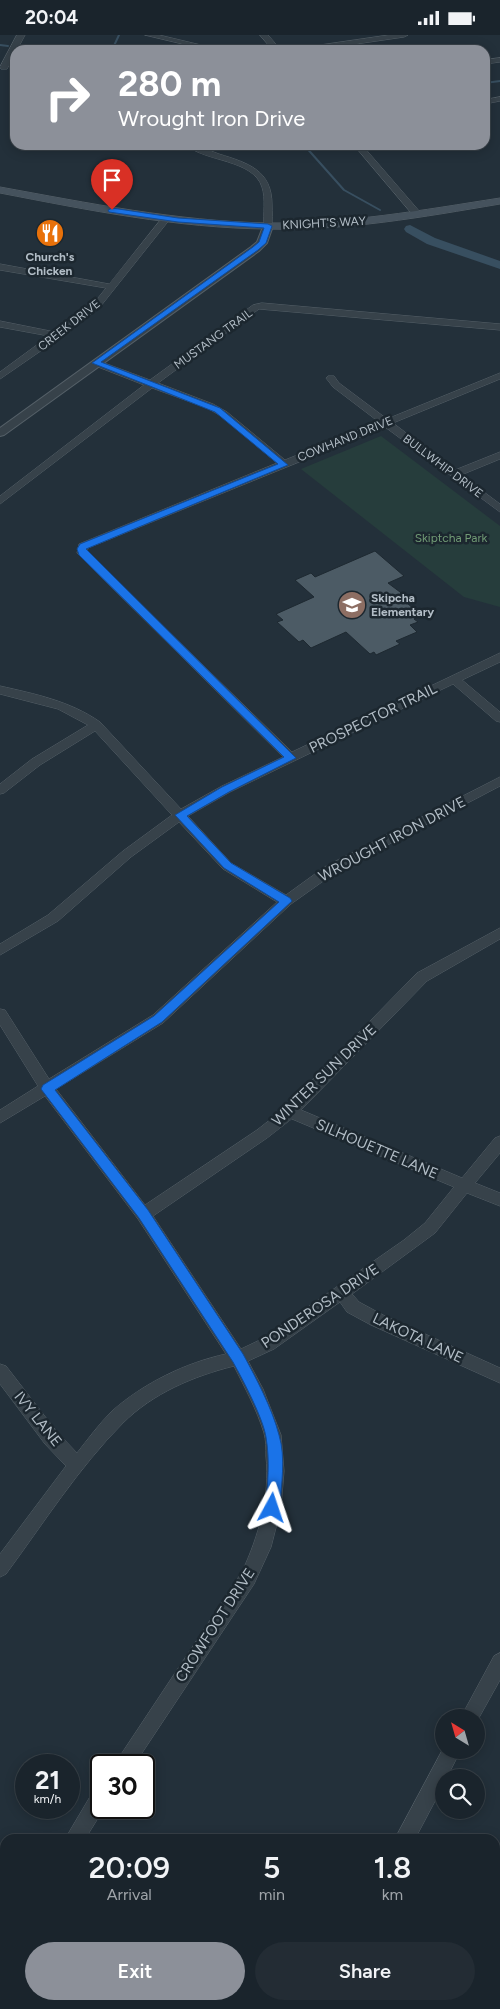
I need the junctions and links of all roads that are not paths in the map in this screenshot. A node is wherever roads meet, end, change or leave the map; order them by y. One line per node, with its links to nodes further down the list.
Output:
1 (149, 35): 4 (street)
2 (264, 35): 6 (street)
3 (404, 35): 7 (street)
4 (161, 36): 5 (street)
5 (198, 45)
6 (273, 45)
7 (335, 45)
8 (10, 54): 9 (street)
9 (2, 67)
10 (198, 150): 16 (street)
11 (362, 150): 14 (street)
12 (0, 191): 15 (main road, KNIGHT'S WAY)
13 (500, 201): 14 (main road, KNIGHT'S WAY)
14 (417, 214): 16 (main road, KNIGHT'S WAY)
15 (166, 219): 16 (main road, KNIGHT'S WAY); 18 (street, CREEK DRIVE)
16 (268, 226): 22 (street)
17 (0, 267): 18 (street)
18 (113, 287): 21 (street, CREEK DRIVE)
19 (0, 324): 21 (street)
20 (500, 327): 26 (street, MUSTANG TRAIL)
21 (58, 335): 23 (street, CREEK DRIVE)
22 (96, 363): 26 (street); 28 (street)
23 (0, 376)
24 (500, 377): 27 (street, COWHAND DRIVE)
25 (331, 378): 27 (street, BULLWHIP DRIVE)
26 (152, 384): 30 (street); 32 (street, MUSTANG TRAIL)
27 (386, 423): 30 (street, COWHAND DRIVE); 31 (street, BULLWHIP DRIVE)
28 (0, 433)
29 (500, 455): 31 (street)
30 (284, 465): 34 (street, COWHAND DRIVE)
31 (454, 474): 33 (street, BULLWHIP DRIVE)
32 (0, 501)
33 (500, 509)
34 (82, 549): 40 (street)
35 (500, 657): 36 (street, PROSPECTOR TRAIL)
36 (454, 679): 38 (street); 40 (street, PROSPECTOR TRAIL)
37 (0, 690): 39 (street)
38 (500, 718)
39 (96, 725): 42 (street); 43 (street)
40 (291, 758): 43 (street, PROSPECTOR TRAIL)
41 (500, 781): 44 (street, WROUGHT IRON DRIVE)
42 (0, 791)
43 (180, 815): 44 (street); 46 (street, PROSPECTOR TRAIL)
44 (286, 901): 48 (street, WROUGHT IRON DRIVE)
45 (500, 933): 49 (street, WINTER SUN DRIVE)
46 (0, 950)
47 (0, 1014): 48 (street, CROWFOOT DRIVE)
48 (47, 1089): 50 (street, WROUGHT IRON DRIVE); 54 (street, CROWFOOT DRIVE)
49 (290, 1113): 52 (street, SILHOUETTE LANE); 54 (street, WINTER SUN DRIVE)
50 (0, 1117)
51 (500, 1142): 52 (street, PONDEROSA DRIVE)
52 (464, 1185): 53 (street, SILHOUETTE LANE); 55 (street, PONDEROSA DRIVE)
53 (500, 1200)
54 (143, 1214): 56 (street, CROWFOOT DRIVE)
55 (342, 1293): 56 (street, PONDEROSA DRIVE); 58 (street, LAKOTA LANE)
56 (238, 1358): 59 (street, PONDEROSA DRIVE); 63 (street, CROWFOOT DRIVE)
57 (0, 1371): 59 (street, IVY LANE)
58 (500, 1376)
59 (77, 1465): 60 (street, PONDEROSA DRIVE)
60 (0, 1568)
61 (500, 1662): 62 (street)
62 (474, 1709)
63 (130, 1754)
64 (447, 1759): 67 (street)
65 (90, 1814): 66 (street)
66 (77, 1834)
67 (407, 1834)

